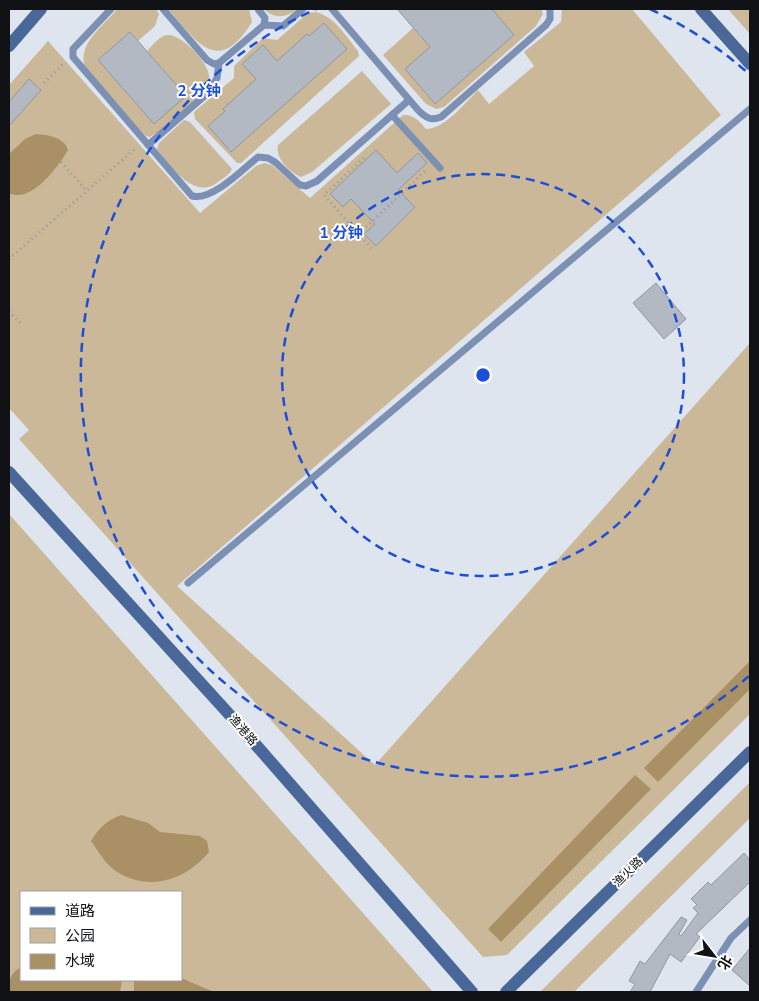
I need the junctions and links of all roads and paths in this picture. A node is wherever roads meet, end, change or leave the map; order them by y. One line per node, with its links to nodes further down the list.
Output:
1 (42, 9): 10 (street)
2 (111, 9): 11 (lane)
3 (163, 9): 12 (lane)
4 (258, 9): 9 (lane)
5 (303, 9): 9 (lane)
6 (332, 9): 15 (lane)
7 (550, 9): 15 (lane)
8 (701, 9): 13 (street)
9 (264, 25): 12 (lane)
10 (9, 46)
11 (73, 57): 14 (path); 19 (lane)
12 (219, 63): 19 (lane)
13 (750, 64)
14 (44, 83)
15 (409, 100): 17 (lane)
16 (750, 109): 29 (lane)
17 (392, 115): 18 (lane); 21 (lane)
18 (366, 138): 19 (lane); 23 (path)
19 (146, 143): 22 (path)
20 (61, 162): 22 (path)
21 (437, 165): 23 (path)
22 (88, 191): 25 (path)
23 (359, 234): 24 (path)
24 (374, 250)
25 (9, 259)
26 (9, 310): 27 (path)
27 (20, 323)
28 (9, 472): 32 (street, 渔港路)
29 (188, 583)
30 (750, 752): 33 (street, 渔火路)
31 (750, 920): 34 (lane)
32 (472, 992)
33 (506, 992)
34 (696, 992)

